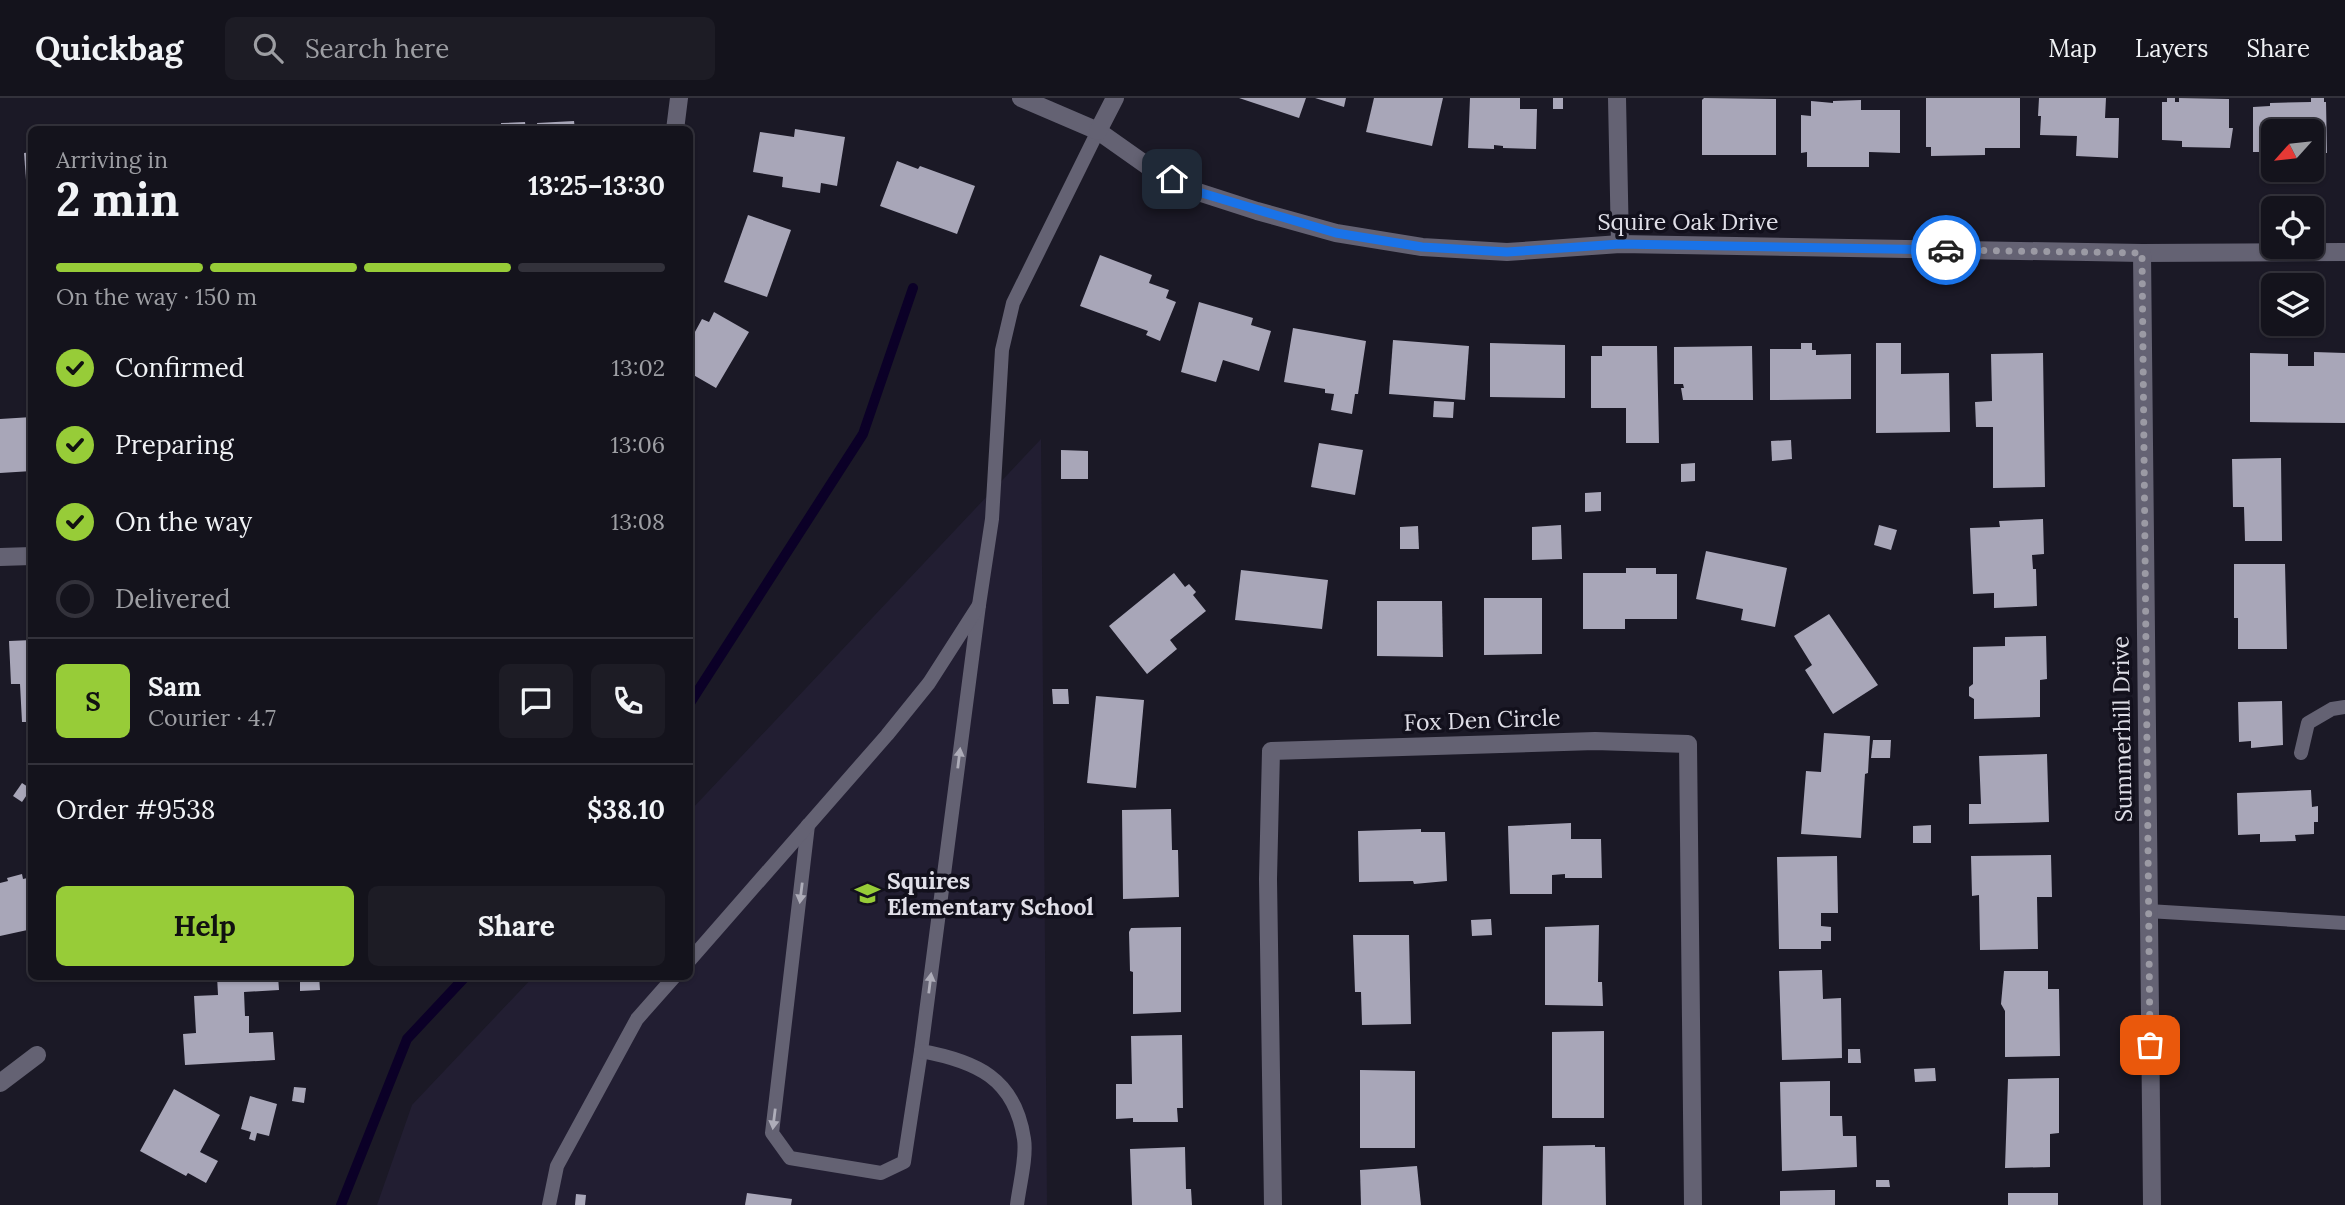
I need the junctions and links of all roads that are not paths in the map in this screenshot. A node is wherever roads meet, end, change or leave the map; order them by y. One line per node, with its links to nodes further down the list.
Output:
1 (679, 98): 5 (street)
2 (1021, 98): 6 (street, Squire Oak Drive)
3 (1115, 98): 6 (street)
4 (1617, 98): 7 (street)
5 (676, 126)
6 (1098, 131): 7 (street, Squire Oak Drive); 12 (lane)
7 (1620, 244): 9 (street, Squire Oak Drive)
8 (2345, 252): 9 (street, Squire Oak Drive)
9 (2142, 253): 16 (street, Summerhill Drive)
10 (28, 556): 11 (street)
11 (0, 557)
12 (979, 605): 15 (lane); 20 (lane, one-way to 12)
13 (2345, 707): 14 (lane)
14 (2301, 753)
15 (808, 825): 18 (lane); 20 (lane, one-way to 20)
16 (2148, 911): 17 (lane); 27 (street, Summerhill Drive)
17 (2345, 923)
18 (693, 957)
19 (671, 980): 23 (lane)
20 (921, 1051): 24 (lane)
21 (37, 1055): 22 (street)
22 (0, 1083)
23 (549, 1205)
24 (1017, 1205)
25 (1273, 1205): 26 (street, Fox Den Circle)
26 (1693, 1205)
27 (2152, 1205)

